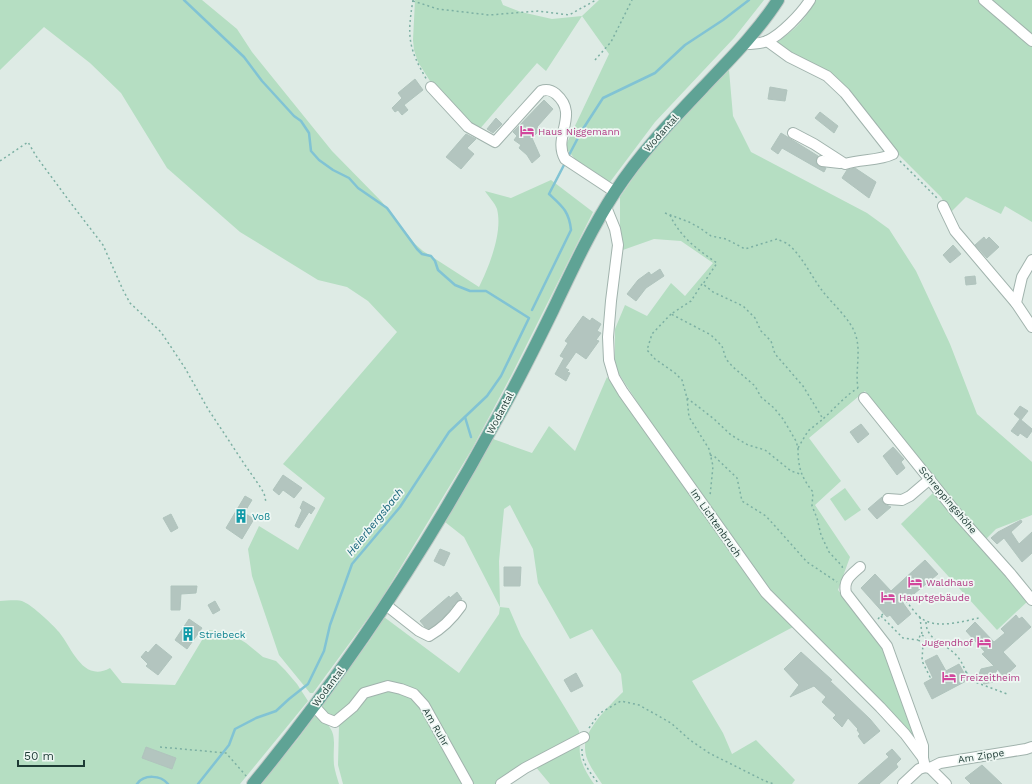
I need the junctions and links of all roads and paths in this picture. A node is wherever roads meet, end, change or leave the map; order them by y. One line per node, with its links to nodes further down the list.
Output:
1 (413, 0): 2 (path); 11 (path)
2 (596, 0)
3 (632, 0): 10 (path)
4 (778, 0): 9 (main road, Wodantal)
5 (810, 0): 7 (street)
6 (984, 0): 8 (street)
7 (767, 41): 9 (street); 13 (street)
8 (1032, 41)
9 (745, 44): 17 (main road, Wodantal)
10 (595, 60)
11 (431, 87): 17 (street)
12 (793, 133): 16 (street)
13 (893, 154): 16 (street); 18 (path)
14 (822, 160): 16 (street)
15 (0, 161): 36 (path)
16 (844, 164)
17 (615, 192): 19 (main road, Wodantal)
18 (943, 206): 24 (street)
19 (606, 207): 37 (street, Im Lichtenbruch); 42 (main road, Wodantal)
20 (665, 213): 21 (path)
21 (670, 216): 23 (path); 27 (path)
22 (1032, 260): 24 (street)
23 (703, 284): 25 (path); 30 (path)
24 (1016, 303): 26 (street)
25 (671, 314): 28 (path); 31 (path)
26 (1032, 327)
27 (858, 388): 29 (path); 30 (path)
28 (687, 398): 32 (path); 33 (path)
29 (864, 398): 34 (street, Schreppingshöhe)
30 (823, 419): 31 (path)
31 (798, 448): 33 (path)
32 (710, 454): 37 (path); 39 (path)
33 (801, 474): 39 (path)
34 (930, 479): 35 (street); 40 (street, Schreppingshöhe)
35 (888, 499)
36 (266, 502)
37 (703, 505): 59 (street, Im Lichtenbruch)
38 (860, 567): 39 (street)
39 (842, 581): 59 (street)
40 (1032, 600)
41 (906, 601): 45 (path)
42 (386, 605): 43 (street); 55 (main road, Wodantal)
43 (461, 606)
44 (881, 616): 51 (path)
45 (920, 617): 47 (path); 48 (path)
46 (979, 618): 47 (path)
47 (926, 622): 49 (path)
48 (922, 635): 50 (path); 51 (path)
49 (930, 636): 50 (path); 54 (path)
50 (926, 638): 52 (path)
51 (918, 640): 52 (path)
52 (923, 643): 53 (path)
53 (932, 676)
54 (1007, 694)
55 (314, 706): 60 (main road, Wodantal); 61 (street, Am Ruhr)
56 (584, 737): 62 (street); 63 (path); 64 (path)
57 (160, 747): 60 (path)
58 (1032, 747): 59 (street, Am Zippe)
59 (926, 764): 65 (street, Am Zippe); 66 (street, Im Lichtenbruch)
60 (253, 784)
61 (468, 784)
62 (501, 784)
63 (598, 784)
64 (774, 784)
65 (903, 784)
66 (946, 784)

